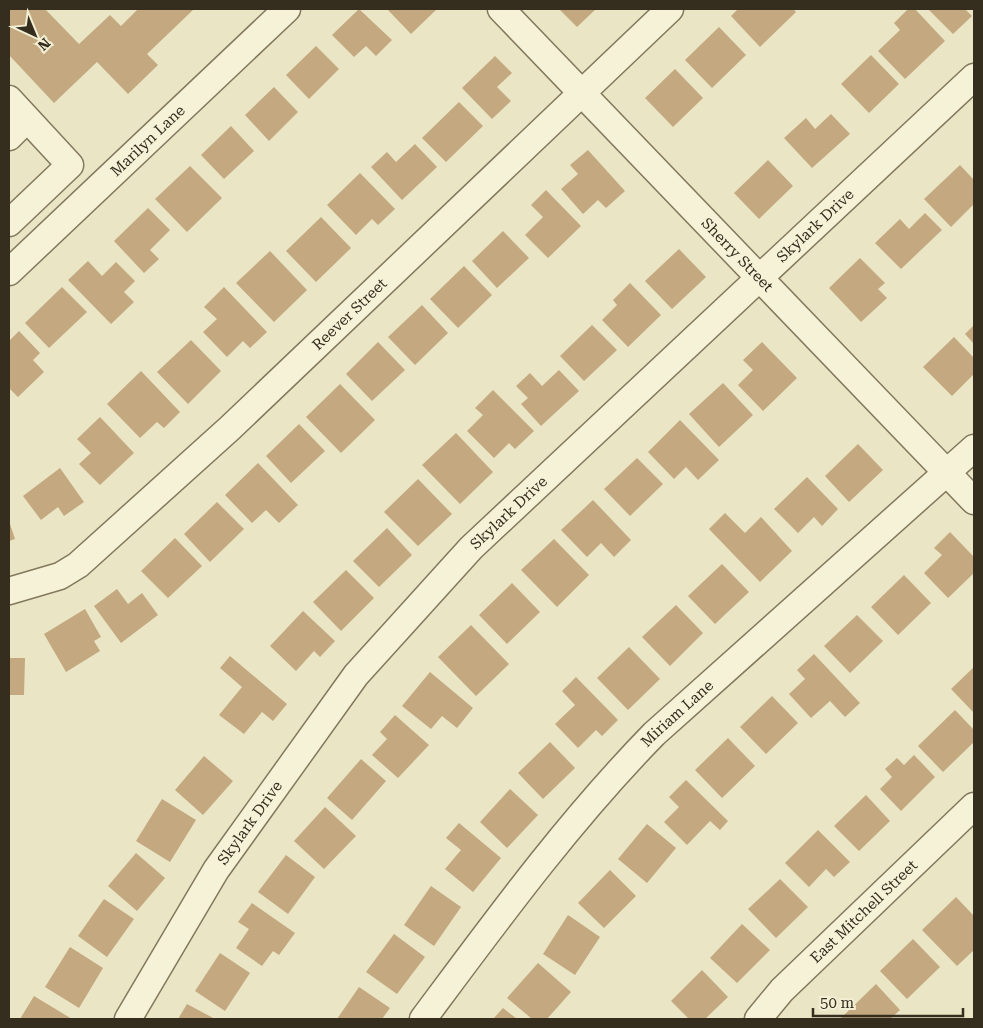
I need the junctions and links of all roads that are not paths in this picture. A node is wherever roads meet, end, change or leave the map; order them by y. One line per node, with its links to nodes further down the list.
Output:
1 (287, 9): 9 (street, Marilyn Lane)
2 (501, 9): 5 (street, Sherry Street)
3 (670, 9): 5 (street, Reever Street)
4 (974, 77): 10 (street, Skylark Drive)
5 (582, 94): 10 (street, Sherry Street); 14 (street, Reever Street)
6 (9, 99): 7 (street)
7 (18, 128): 8 (street)
8 (9, 223)
9 (9, 272)
10 (761, 278): 12 (street, Sherry Street); 16 (street, Skylark Drive)
11 (974, 448): 12 (street, Miriam Lane)
12 (948, 474): 13 (street, Sherry Street); 17 (street, Miriam Lane)
13 (974, 501)
14 (9, 591)
15 (974, 806): 18 (street, East Mitchell Street)
16 (128, 1019)
17 (423, 1019)
18 (758, 1019)

